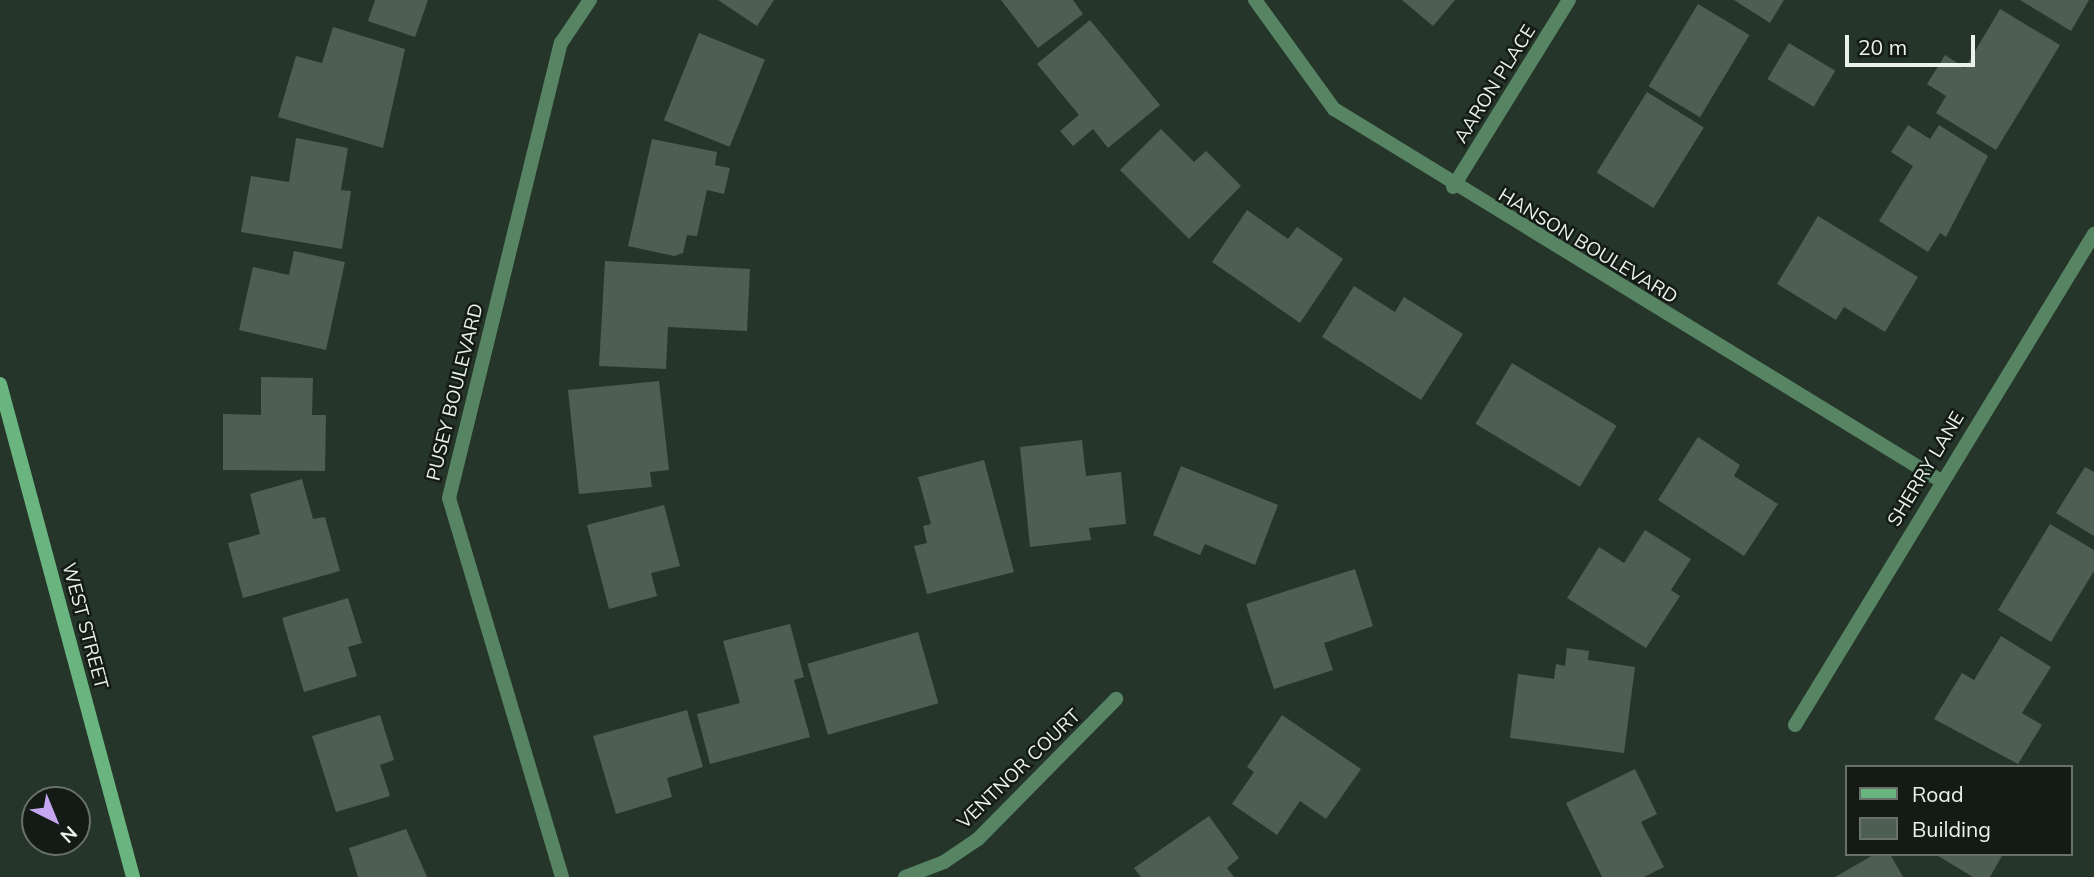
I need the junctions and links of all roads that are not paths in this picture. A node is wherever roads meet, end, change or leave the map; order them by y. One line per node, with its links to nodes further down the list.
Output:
1 (590, 0): 11 (street, PUSEY BOULEVARD)
2 (1255, 0): 4 (street, HANSON BOULEVARD)
3 (1569, 0): 4 (street, AARON PLACE)
4 (1453, 187): 7 (street, HANSON BOULEVARD)
5 (2094, 234): 7 (street, SHERRY LANE)
6 (0, 384): 10 (main road, WEST STREET)
7 (1941, 481): 9 (street, SHERRY LANE)
8 (1116, 699): 12 (street, VENTNOR COURT)
9 (1795, 725)
10 (133, 877)
11 (562, 877)
12 (905, 877)

